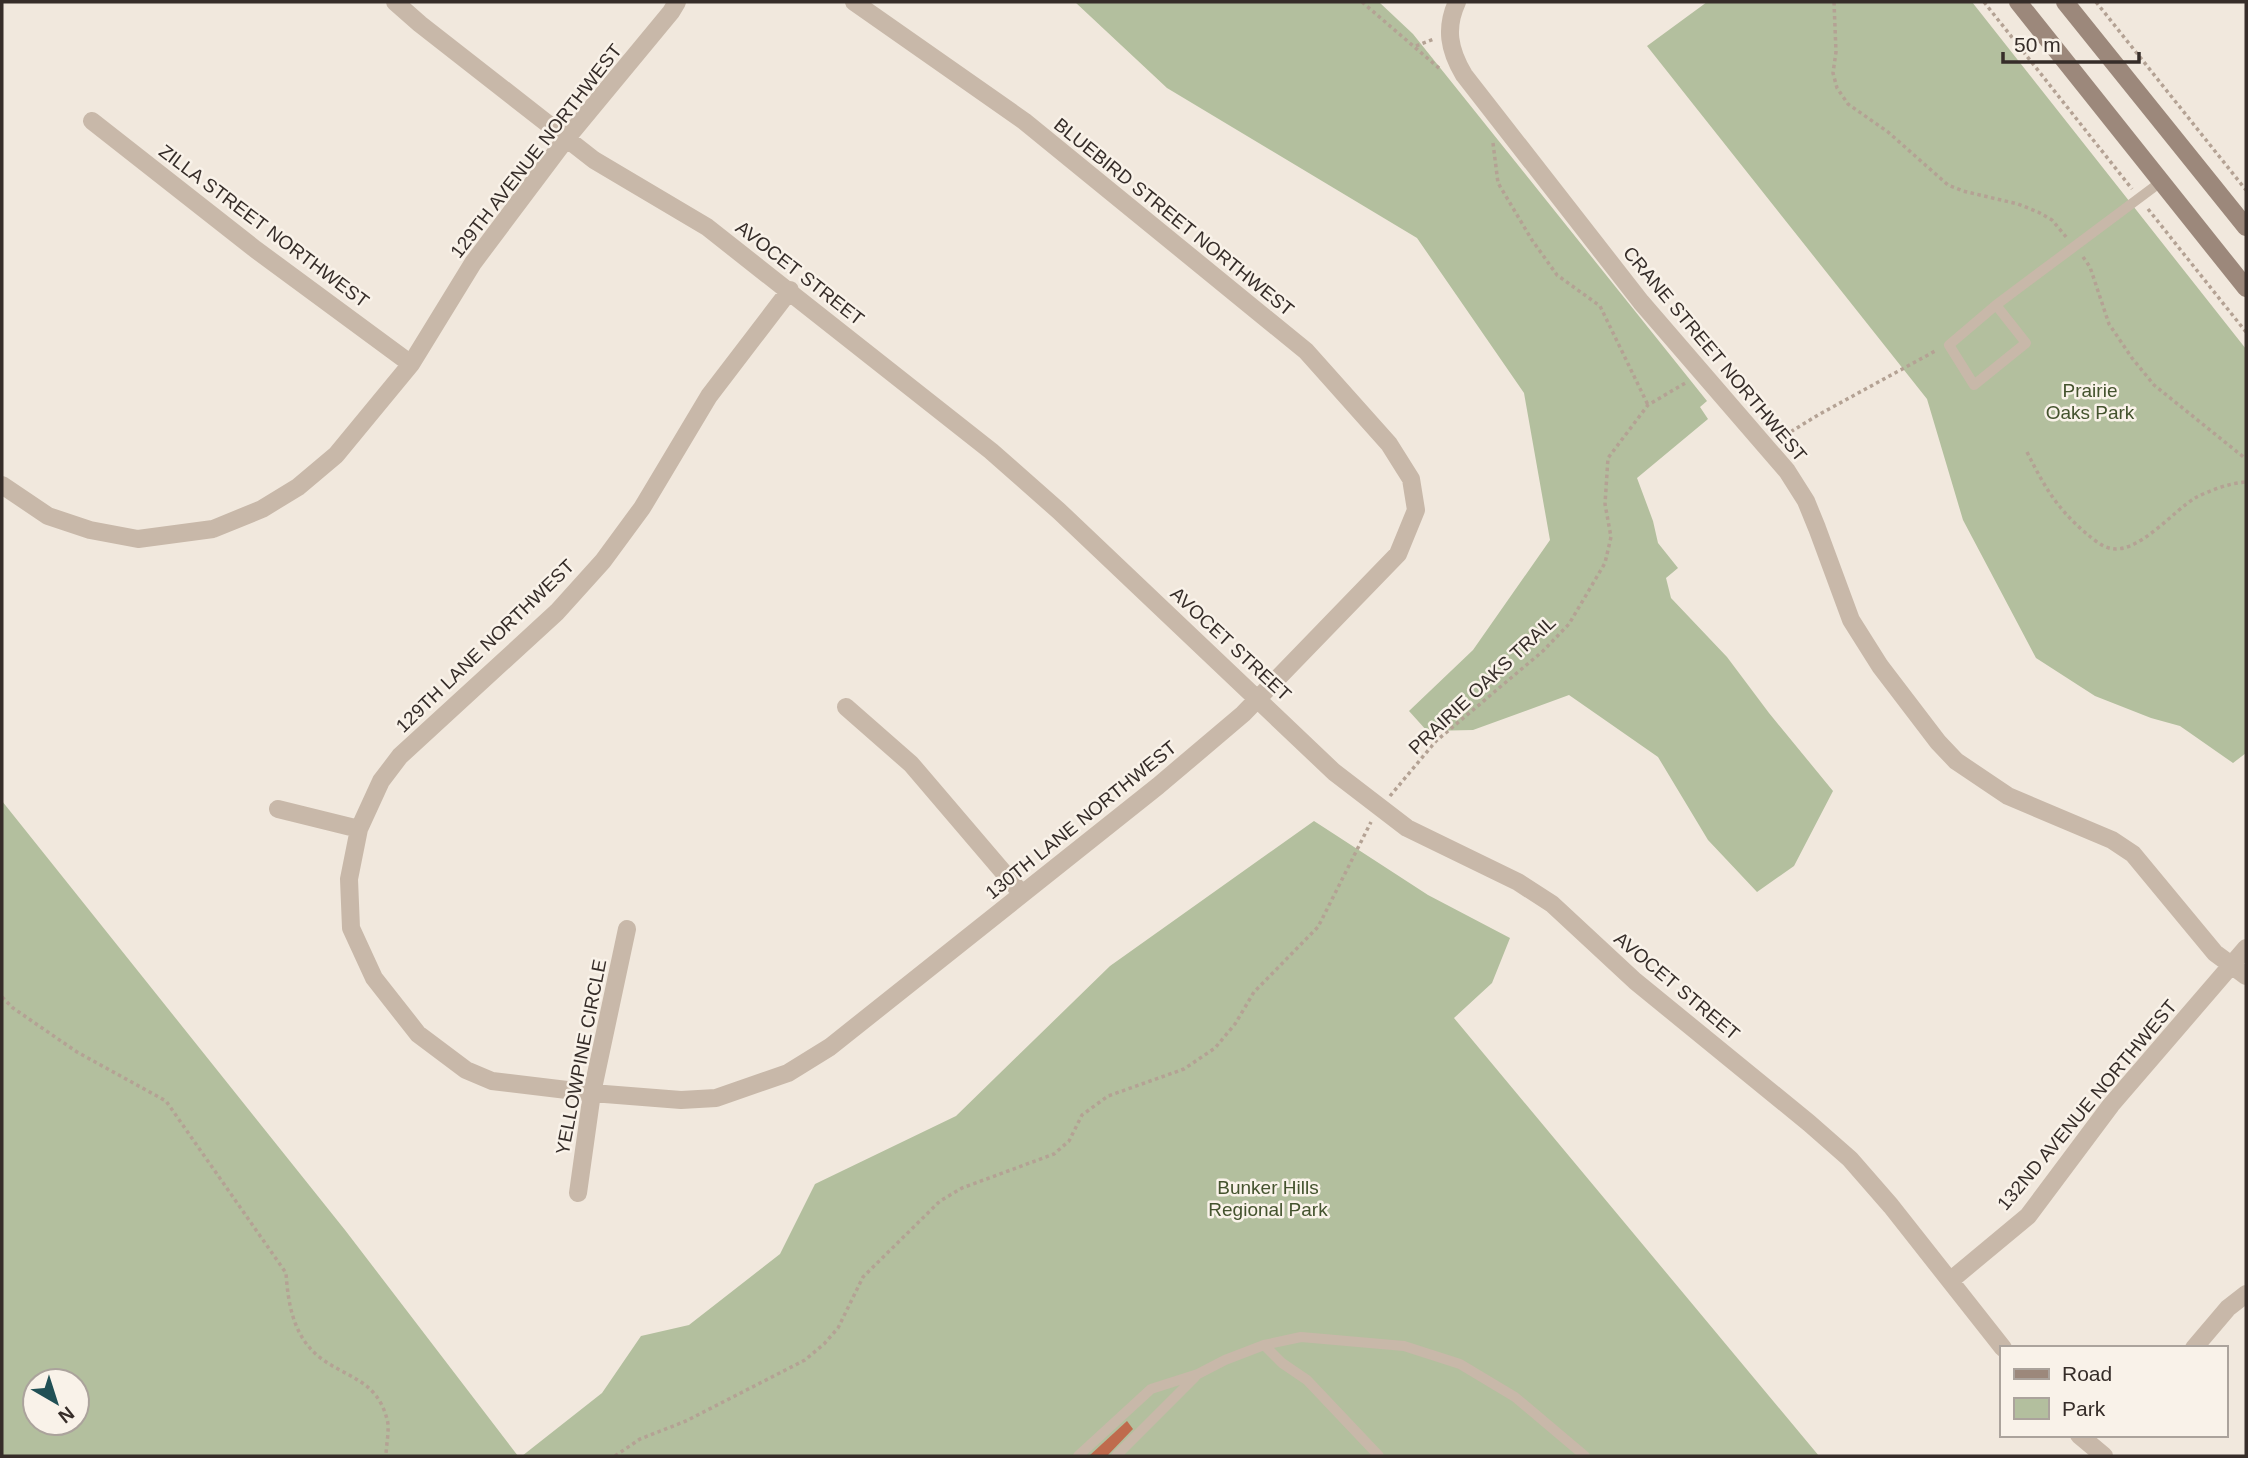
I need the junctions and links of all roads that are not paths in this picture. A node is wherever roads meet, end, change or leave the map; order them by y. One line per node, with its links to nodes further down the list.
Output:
1 (395, 2): 8 (street, AVOCET STREET)
2 (677, 2): 8 (street, 129TH AVENUE NORTHWEST)
3 (854, 2): 16 (street, BLUEBIRD STREET NORTHWEST)
4 (1457, 2): 24 (street, CRANE STREET NORTHWEST)
5 (2018, 2): 9 (main road)
6 (2065, 2): 10 (main road)
7 (92, 121): 14 (street, ZILLA STREET NORTHWEST)
8 (566, 139): 12 (street, AVOCET STREET); 14 (street, 129TH AVENUE NORTHWEST)
9 (2162, 181): 11 (main road); 13 (lane)
10 (2246, 227)
11 (2246, 288)
12 (790, 290): 17 (street, AVOCET STREET); 20 (street, 129TH LANE NORTHWEST)
13 (1996, 305): 13 (lane)
14 (411, 364): 15 (street, 129TH AVENUE NORTHWEST)
15 (2, 485)
16 (1416, 510): 17 (street, 130TH LANE NORTHWEST)
17 (1258, 698): 21 (street, 130TH LANE NORTHWEST); 28 (street, AVOCET STREET)
18 (846, 707): 21 (street)
19 (278, 809): 20 (street)
20 (359, 829): 26 (street, 129TH LANE NORTHWEST)
21 (1022, 894): 26 (street, 130TH LANE NORTHWEST)
22 (627, 929): 26 (street, YELLOWPINE CIRCLE)
23 (2246, 948): 24 (street, 132ND AVENUE NORTHWEST)
24 (2231, 966): 25 (street, CRANE STREET NORTHWEST); 28 (street, 132ND AVENUE NORTHWEST)
25 (2246, 976)
26 (592, 1093): 27 (street, YELLOWPINE CIRCLE)
27 (578, 1193)
28 (1951, 1280): 31 (street, AVOCET STREET)
29 (2246, 1294): 32 (street)
30 (1264, 1345): 33 (lane); 38 (lane); 39 (lane)
31 (2001, 1346)
32 (2196, 1346)
33 (1198, 1374): 36 (lane); 37 (lane)
34 (2083, 1437): 35 (street)
35 (2101, 1447)
36 (1078, 1456)
37 (1116, 1456)
38 (1379, 1456)
39 (1586, 1456)

